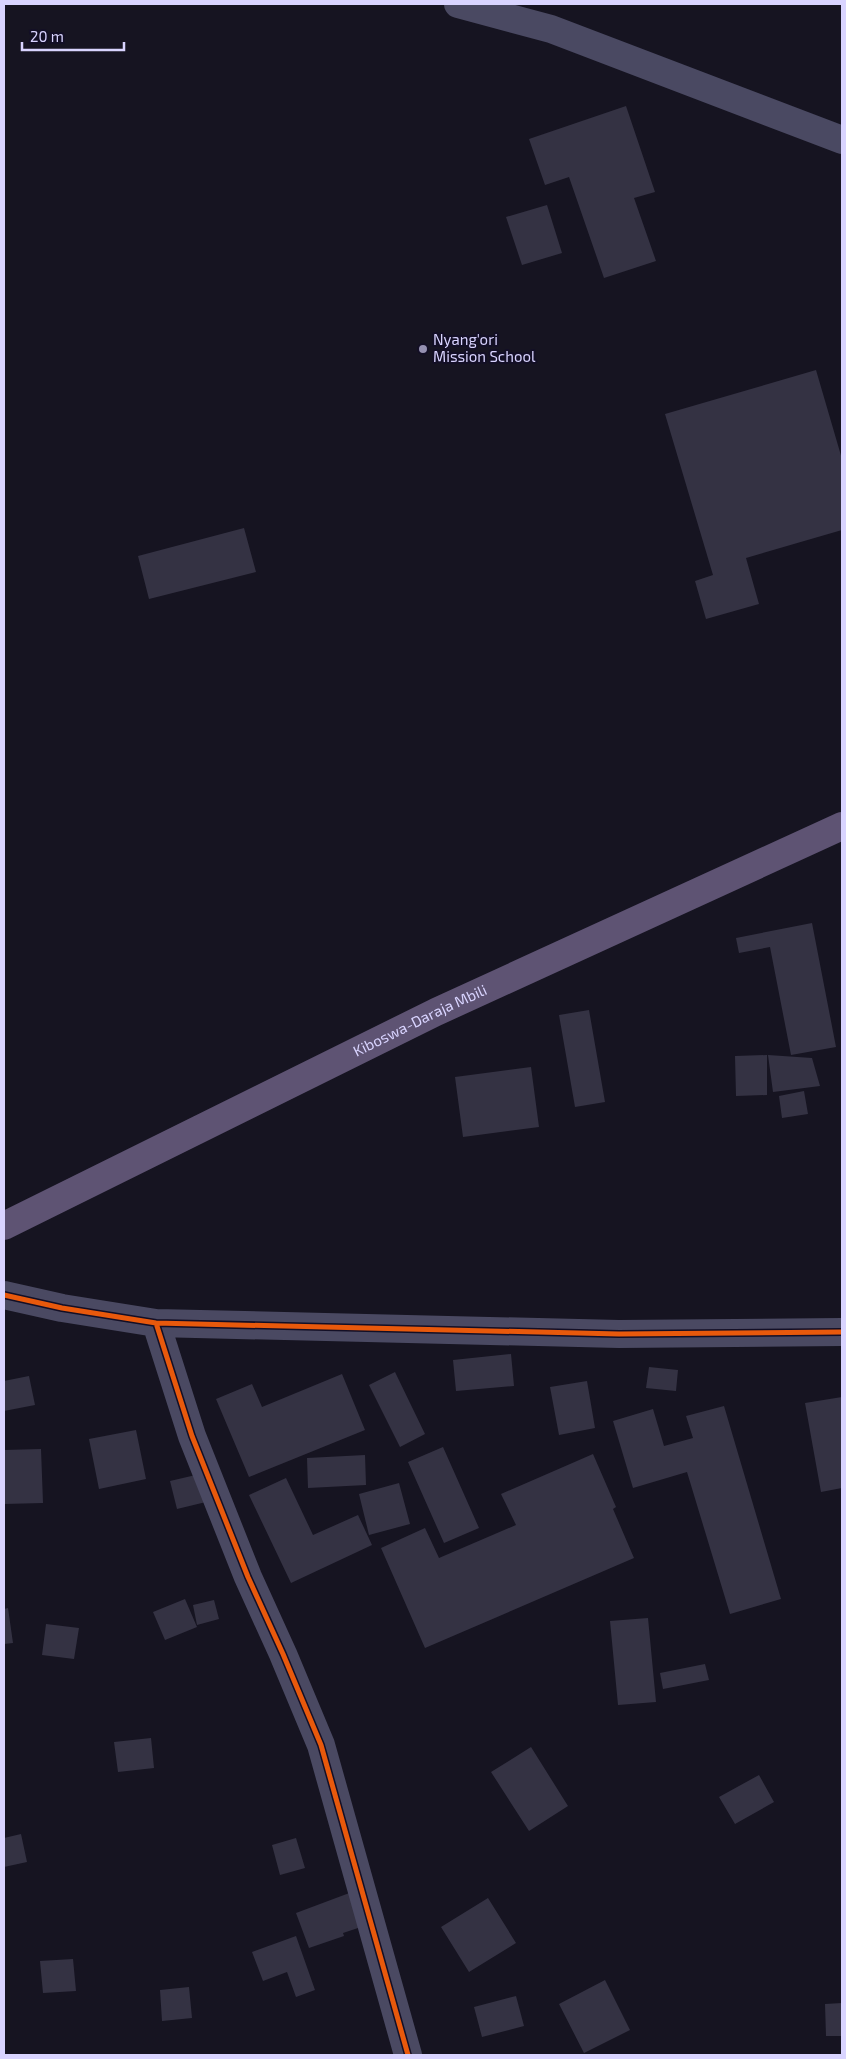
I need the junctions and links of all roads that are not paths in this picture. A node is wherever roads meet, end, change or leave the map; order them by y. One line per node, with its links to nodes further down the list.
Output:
1 (458, 4): 2 (street)
2 (842, 140)
3 (842, 826): 4 (main road, Kiboswa-Daraja Mbili)
4 (4, 1226)
5 (4, 1295): 6 (street)
6 (156, 1323): 7 (street); 8 (street)
7 (842, 1332)
8 (408, 2055)

